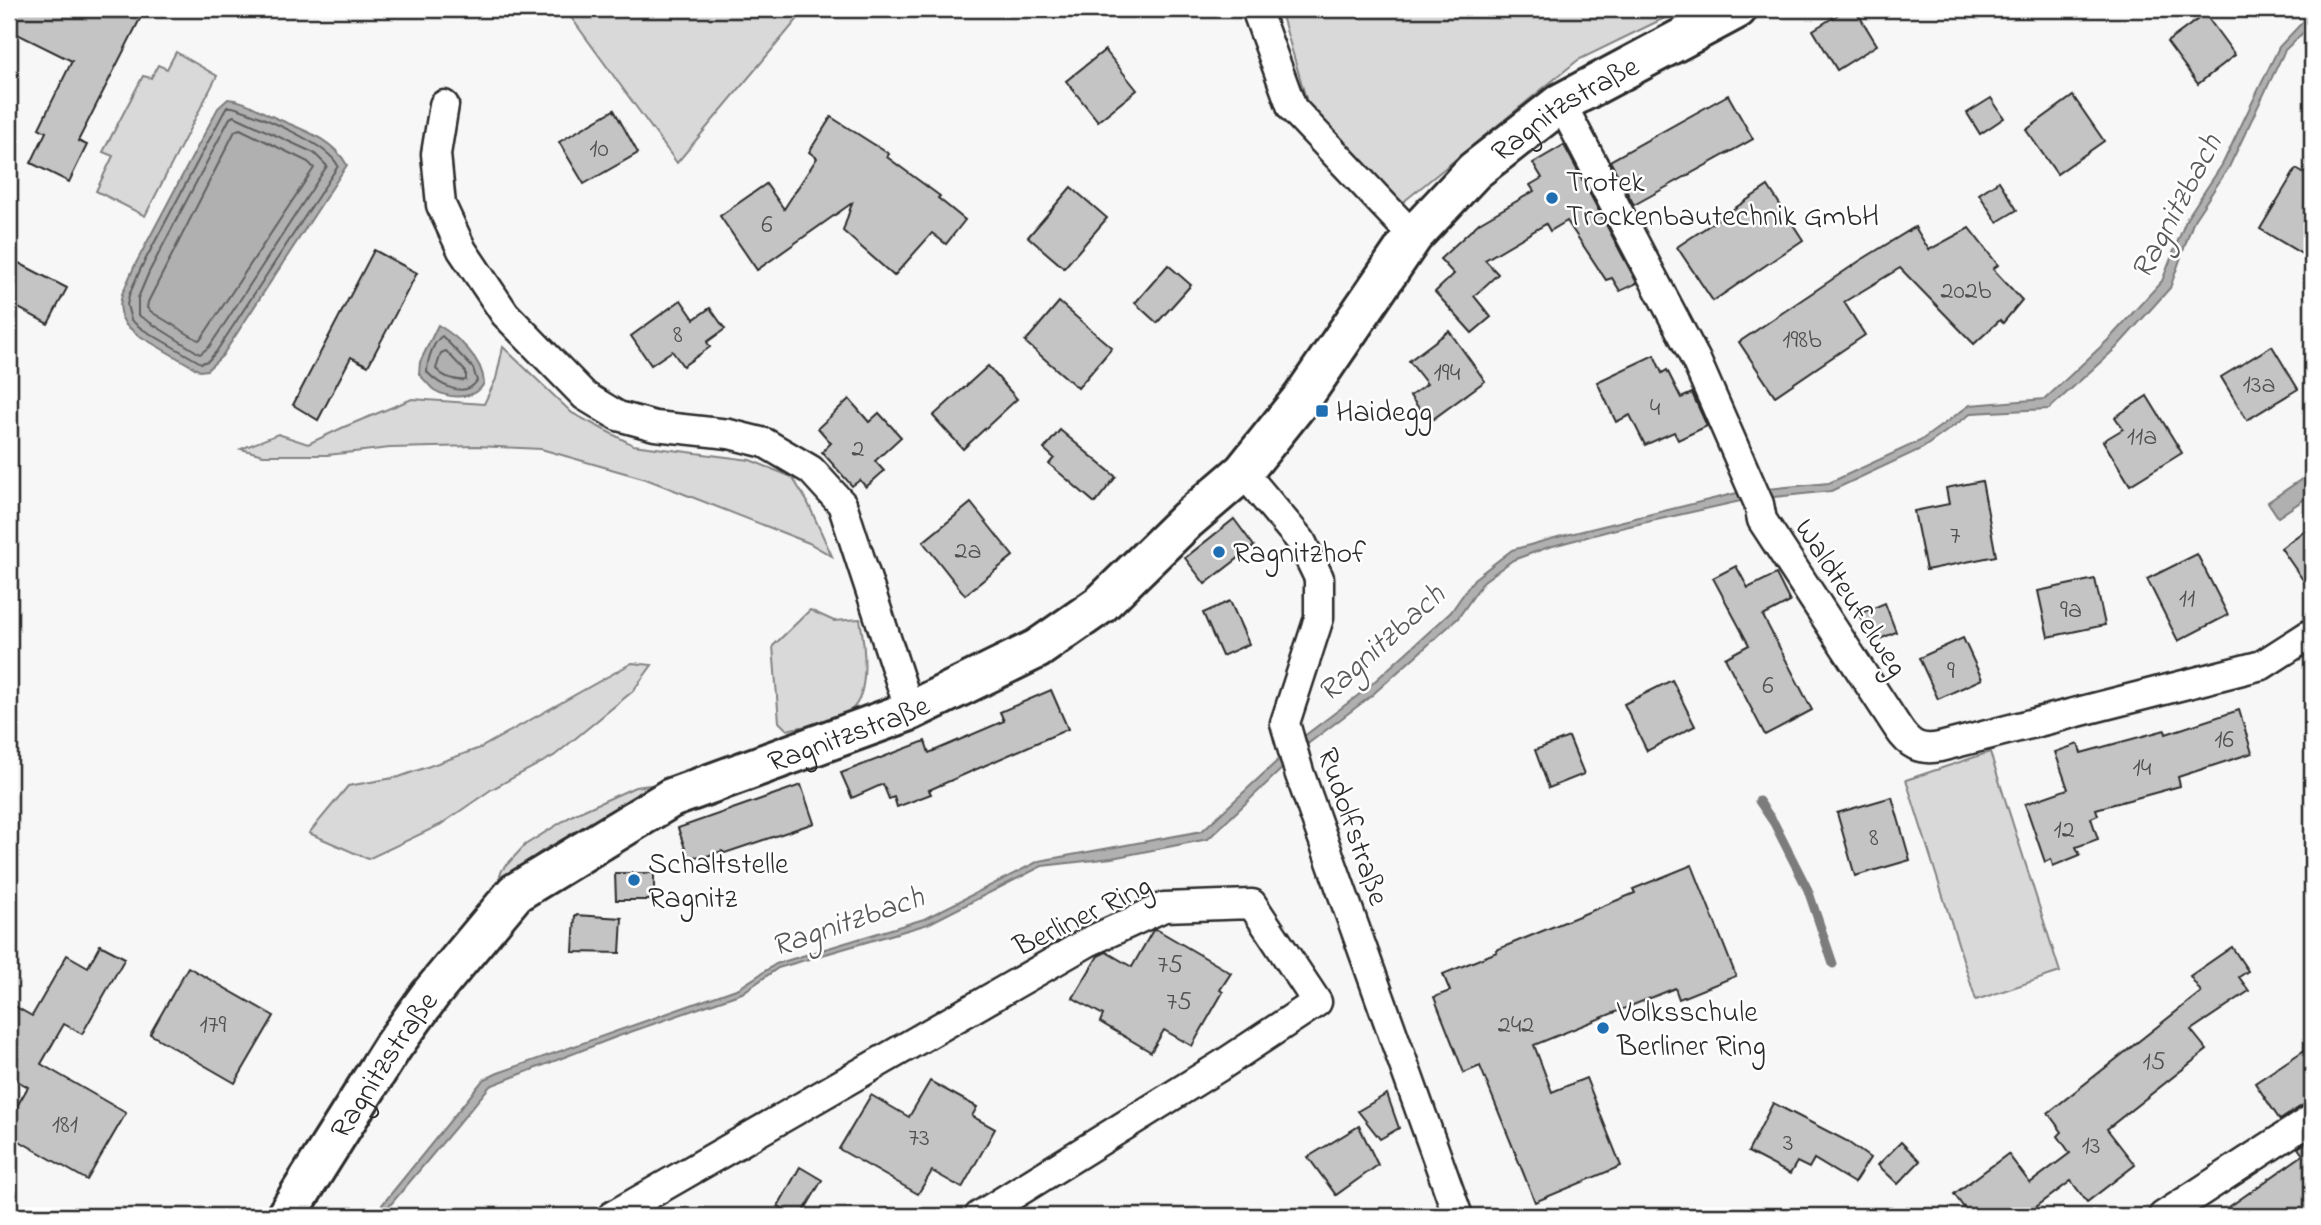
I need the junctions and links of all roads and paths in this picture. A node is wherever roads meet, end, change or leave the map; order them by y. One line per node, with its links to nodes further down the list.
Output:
1 (1256, 9): 5 (street)
2 (1737, 9): 3 (main road, Ragnitzstraße)
3 (1560, 103): 5 (main road, Ragnitzstraße); 7 (street, Waldteufelweg)
4 (443, 105): 8 (street)
5 (1413, 236): 6 (main road, Ragnitzstraße)
6 (1242, 471): 8 (main road, Ragnitzstraße); 13 (street, Rudolfstraße)
7 (2312, 633)
8 (910, 711): 10 (main road, Ragnitzstraße)
9 (2312, 1119): 14 (street)
10 (286, 1216)
11 (612, 1216): 12 (street, Berliner Ring)
12 (979, 1216)
13 (1458, 1216)
14 (2163, 1216)

